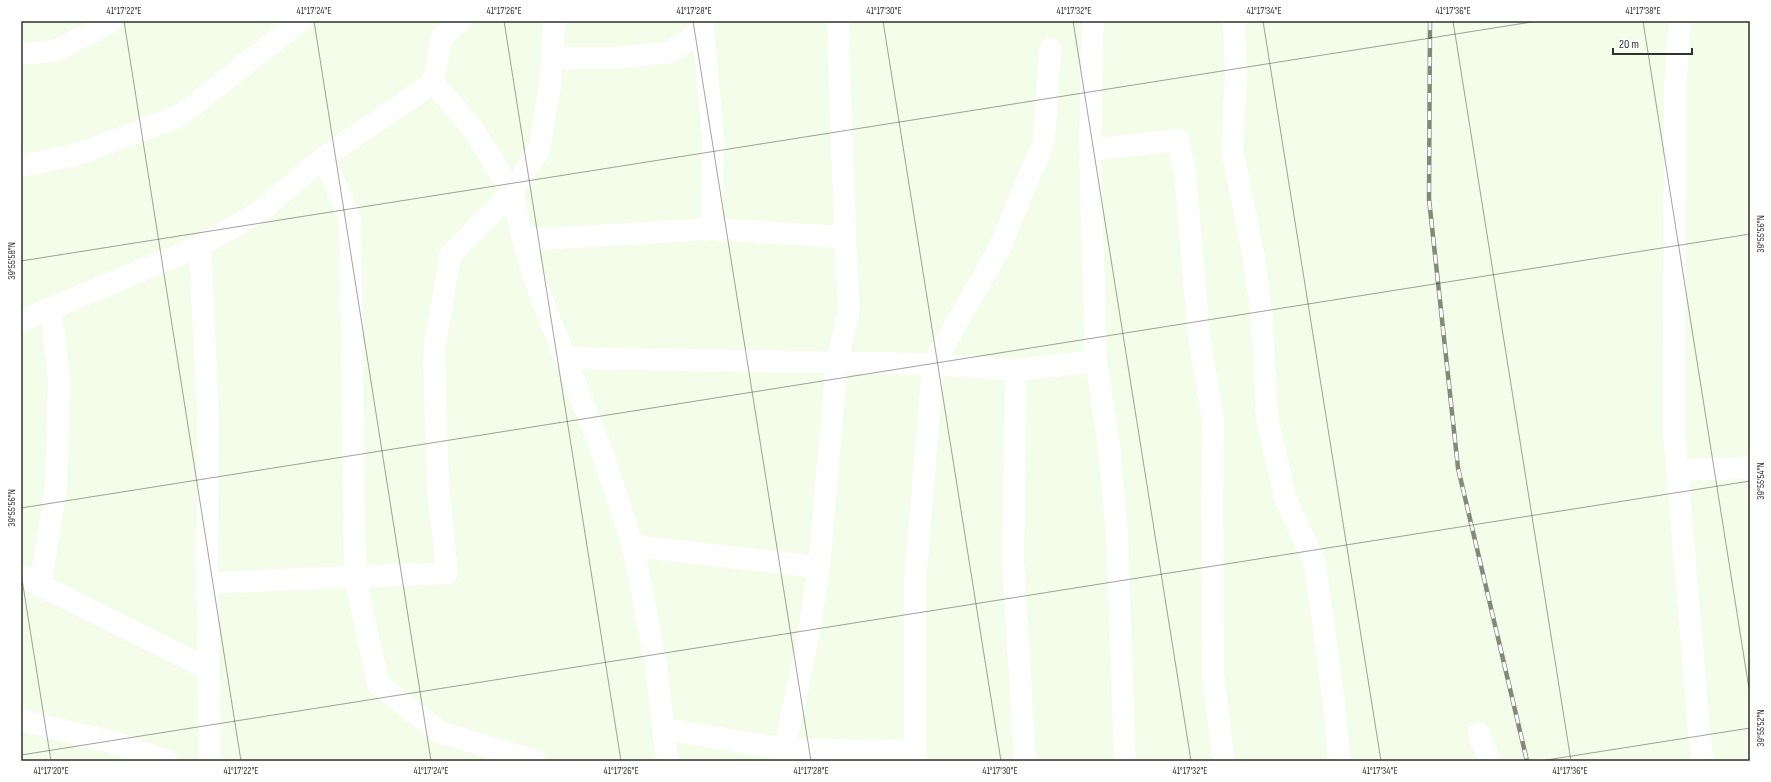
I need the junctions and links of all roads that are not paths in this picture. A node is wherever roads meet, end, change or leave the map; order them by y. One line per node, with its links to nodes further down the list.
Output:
1 (112, 21): 12 (street)
2 (300, 21): 17 (street)
3 (460, 21): 10 (street)
4 (554, 21): 13 (street)
5 (838, 21): 20 (street)
6 (1093, 21): 15 (street)
7 (1234, 21): 50 (street)
8 (1680, 21): 31 (street)
9 (703, 25): 13 (street); 19 (street)
10 (440, 29): 14 (street)
11 (1050, 49): 28 (street)
12 (21, 54)
13 (553, 58): 18 (street)
14 (433, 83): 16 (street); 18 (street)
15 (1090, 150): 27 (street); 49 (street)
16 (324, 157): 22 (street); 34 (street)
17 (21, 166)
18 (512, 192): 21 (street); 34 (street)
19 (712, 229): 20 (street); 21 (street)
20 (845, 237): 26 (street)
21 (523, 240): 25 (street)
22 (200, 246): 23 (street); 36 (street)
23 (51, 310): 24 (street); 35 (street)
24 (21, 323)
25 (566, 358): 26 (street); 32 (street)
26 (837, 362): 28 (street); 33 (street)
27 (1096, 362): 29 (street); 48 (street)
28 (933, 364): 29 (street); 42 (street)
29 (1016, 370): 47 (street)
30 (1750, 468): 31 (street)
31 (1678, 470): 52 (street)
32 (633, 546): 33 (street); 39 (street)
33 (819, 567): 41 (street)
34 (355, 577): 36 (street); 45 (street)
35 (30, 581): 37 (street)
36 (207, 583): 37 (street)
37 (208, 669): 44 (street)
38 (21, 720): 43 (street)
39 (664, 729): 41 (street); 46 (street)
40 (1479, 734): 51 (street)
41 (784, 755): 42 (street)
42 (915, 756)
43 (167, 761)
44 (210, 761)
45 (535, 761)
46 (667, 761)
47 (1025, 761)
48 (1125, 761)
49 (1224, 761)
50 (1339, 761)
51 (1489, 761)
52 (1703, 761)

